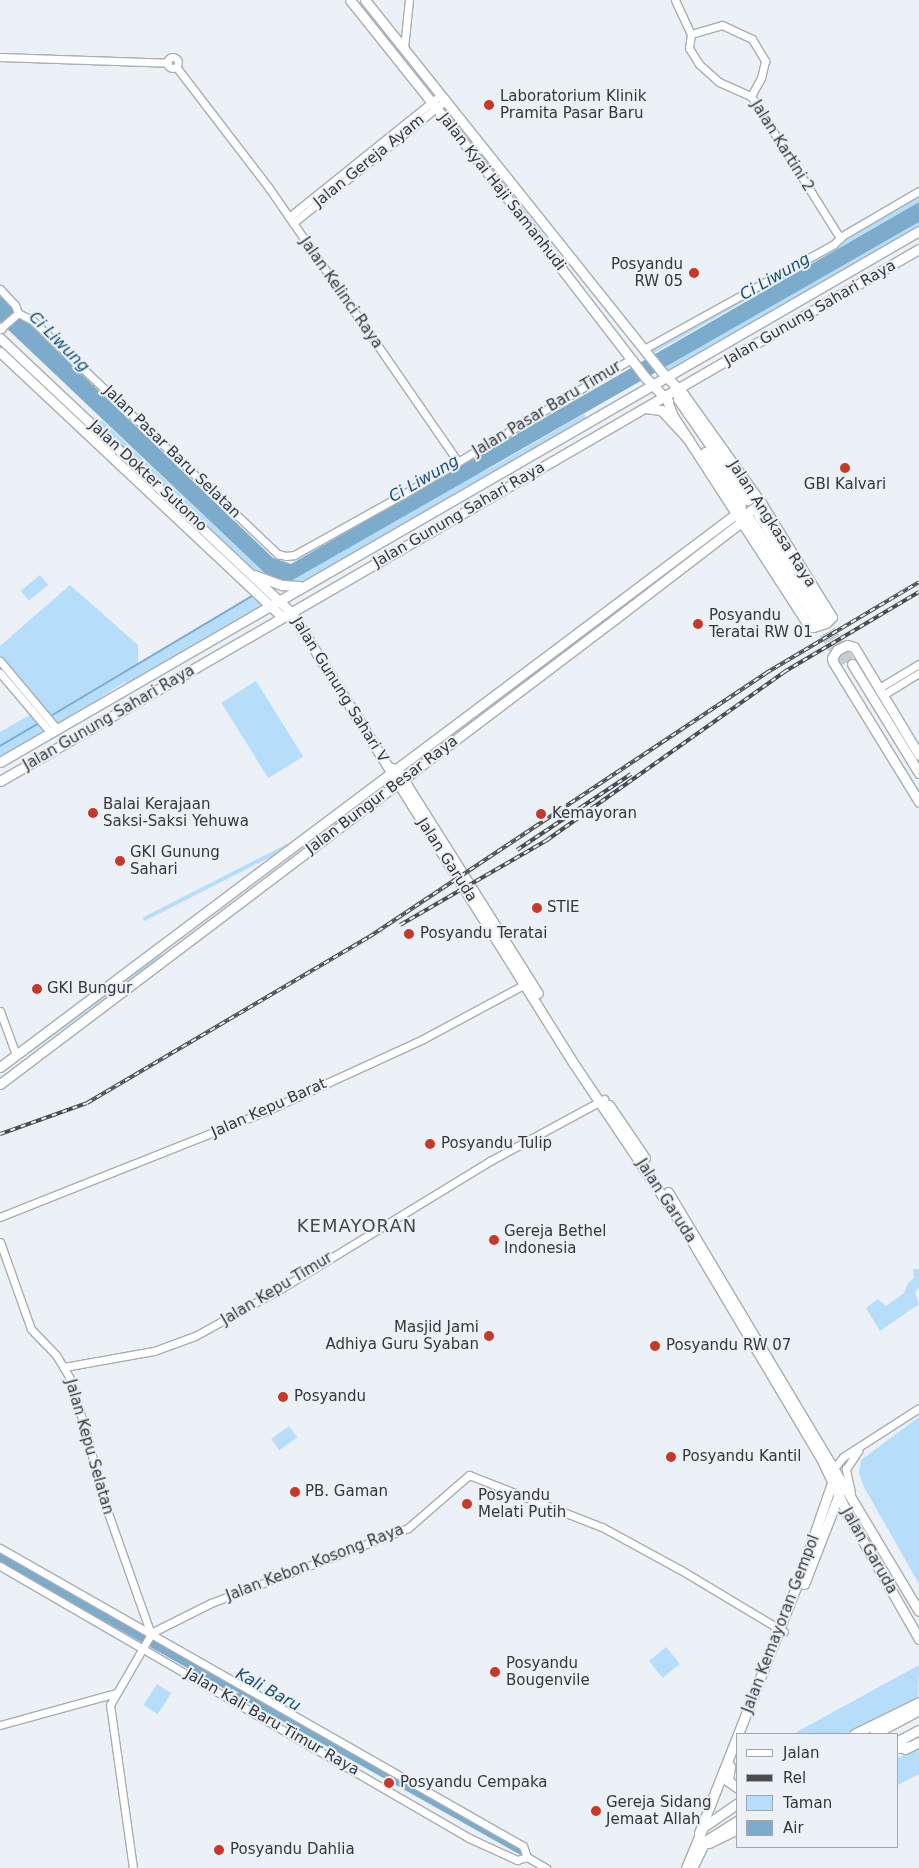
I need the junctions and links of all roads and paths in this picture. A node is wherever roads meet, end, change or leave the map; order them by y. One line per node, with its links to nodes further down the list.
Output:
1 (350, 0): 10 (main road, Jalan Kyai Haji Samanhudi)
2 (365, 0): 6 (main road, Jalan Kyai Haji Samanhudi)
3 (409, 0): 6 (street)
4 (675, 0): 5 (street)
5 (691, 34): 8 (street, Jalan Kartini 2); 8 (street)
6 (404, 48): 9 (main road, Jalan Kyai Haji Samanhudi)
7 (0, 57): 14 (street, Jalan Kelinci Raya)
8 (751, 96): 16 (street, Jalan Kartini 2)
9 (444, 97): 10 (street, Jalan Gereja Ayam); 11 (main road, Jalan Kyai Haji Samanhudi)
10 (434, 105): 12 (main road, Jalan Kyai Haji Samanhudi); 14 (street, Jalan Gereja Ayam)
11 (503, 171): 12 (main road); 19 (main road, Jalan Kyai Haji Samanhudi)
12 (494, 180): 18 (main road, Jalan Kyai Haji Samanhudi)
13 (919, 191): 16 (street)
14 (291, 220): 37 (street, Jalan Kelinci Raya)
15 (919, 231): 24 (main road, Jalan Gunung Sahari Raya)
16 (840, 238): 29 (street)
17 (919, 249): 26 (main road, Jalan Gunung Sahari Raya)
18 (569, 277): 19 (main road); 22 (main road, Jalan Kyai Haji Samanhudi)
19 (590, 280): 21 (main road, Jalan Kyai Haji Samanhudi)
20 (0, 289): 23 (street)
21 (599, 292): 22 (main road); 29 (main road, Jalan Kyai Haji Samanhudi)
22 (596, 312): 30 (main road, Jalan Kyai Haji Samanhudi)
23 (18, 314): 25 (street); 44 (street, Jalan Pasar Baru Selatan)
24 (776, 314): 26 (main road); 31 (main road, Jalan Gunung Sahari Raya)
25 (1, 327)
26 (784, 328): 33 (main road, Jalan Gunung Sahari Raya)
27 (2, 340): 43 (main road, Jalan Dokter Sutomo)
28 (0, 352): 45 (main road, Jalan Dokter Sutomo)
29 (646, 352): 31 (main road, Jalan Kyai Haji Samanhudi)
30 (633, 361): 32 (main road, Jalan Kyai Haji Samanhudi); 37 (street, Jalan Pasar Baru Timur)
31 (667, 378): 32 (main road, Jalan Gunung Sahari Raya); 33 (main road, Jalan Angkasa Raya)
32 (653, 386): 34 (main road, Jalan Angkasa Raya); 47 (main road, Jalan Gunung Sahari Raya)
33 (679, 390): 34 (main road, Jalan Gunung Sahari Raya); 38 (main road, Jalan Angkasa Raya); 39 (main road, Jalan Angkasa Raya)
34 (666, 399): 35 (main road, Jalan Gunung Sahari Raya); 36 (main road, Jalan Angkasa Raya); 39 (main road, Jalan Angkasa Raya)
35 (645, 408): 36 (main road); 50 (main road, Jalan Gunung Sahari Raya)
36 (689, 440): 39 (main road, Jalan Angkasa Raya)
37 (458, 462): 44 (street, Jalan Pasar Baru Timur)
38 (760, 501): 39 (main road, Jalan Bungur Besar Raya); 40 (main road, Jalan Bungur Besar Raya); 40 (main road, Jalan Angkasa Raya)
39 (742, 506): 40 (main road, Jalan Angkasa Raya); 41 (main road, Jalan Bungur Besar Raya)
40 (751, 518): 42 (main road, Jalan Bungur Besar Raya); 51 (main road, Jalan Angkasa Raya)
41 (700, 539): 42 (main road); 60 (main road, Jalan Bungur Besar Raya)
42 (707, 548): 61 (main road, Jalan Bungur Besar Raya)
43 (228, 550): 45 (main road); 46 (main road, Jalan Dokter Sutomo)
44 (278, 554)
45 (220, 559): 49 (main road, Jalan Dokter Sutomo)
46 (256, 577): 47 (main road); 48 (main road, Jalan Dokter Sutomo)
47 (304, 584): 48 (main road, Jalan Gunung Sahari Raya)
48 (280, 601): 49 (main road, Jalan Gunung Sahari Raya); 50 (main road, Jalan Dokter Sutomo)
49 (271, 606): 50 (main road, Jalan Dokter Sutomo); 52 (main road, Jalan Gunung Sahari Raya)
50 (287, 614): 53 (main road, Jalan Gunung Sahari Raya); 64 (main road, Jalan Gunung Sahari V)
51 (820, 620)
52 (208, 643): 53 (main road); 59 (main road, Jalan Gunung Sahari Raya)
53 (216, 657): 66 (main road, Jalan Gunung Sahari Raya)
54 (0, 662): 59 (street)
55 (919, 664): 58 (street)
56 (0, 673): 59 (street)
57 (919, 673): 58 (street)
58 (881, 692): 62 (main road); 69 (main road)
59 (52, 728): 63 (main road, Jalan Gunung Sahari Raya)
60 (436, 740): 61 (main road); 64 (main road, Jalan Bungur Besar Raya)
61 (443, 749): 67 (main road, Jalan Bungur Besar Raya)
62 (919, 755)
63 (0, 762)
64 (393, 771): 67 (main road, Jalan Garuda); 70 (main road, Jalan Bungur Besar Raya)
65 (919, 773): 68 (main road)
66 (0, 781)
67 (400, 781): 71 (main road, Jalan Bungur Besar Raya); 72 (main road, Jalan Garuda)
68 (919, 791)
69 (919, 802)
70 (346, 809): 71 (main road); 75 (main road, Jalan Bungur Besar Raya)
71 (352, 818): 74 (main road, Jalan Bungur Besar Raya)
72 (528, 983): 79 (main road, Jalan Garuda); 80 (street, Jalan Kepu Barat)
73 (0, 1012): 75 (street)
74 (42, 1053): 75 (main road); 77 (main road, Jalan Bungur Besar Raya)
75 (14, 1057): 76 (main road, Jalan Bungur Besar Raya); 77 (main road)
76 (0, 1067)
77 (21, 1069): 78 (main road, Jalan Bungur Besar Raya)
78 (0, 1084)
79 (602, 1100): 82 (street, Jalan Kepu Timur); 83 (main road, Jalan Garuda)
80 (0, 1217)
81 (0, 1242): 82 (street, Jalan Kepu Selatan)
82 (64, 1366): 98 (street, Jalan Kepu Selatan)
83 (786, 1394): 86 (main road, Jalan Garuda); 88 (main road, Jalan Garuda)
84 (919, 1408): 85 (street)
85 (864, 1446): 86 (street); 90 (street)
86 (834, 1467): 87 (main road, Jalan Garuda); 88 (main road, Jalan Kemayoran Gempol)
87 (843, 1481): 89 (main road, Jalan Kemayoran Gempol); 90 (main road, Jalan Garuda)
88 (832, 1485): 89 (main road, Jalan Garuda); 97 (main road, Jalan Kemayoran Gempol)
89 (838, 1496): 91 (main road, Jalan Garuda); 92 (main road, Jalan Kemayoran Gempol)
90 (855, 1502): 91 (main road); 96 (main road, Jalan Garuda)
91 (848, 1515): 92 (main road); 99 (main road, Jalan Garuda)
92 (831, 1518): 97 (main road, Jalan Kemayoran Gempol)
93 (0, 1548): 95 (street)
94 (0, 1566): 95 (street, Jalan Kali Baru Timur Raya)
95 (49, 1585): 98 (street); 100 (street, Jalan Kali Baru Timur Raya)
96 (919, 1610)
97 (782, 1631): 98 (street, Jalan Kebon Kosong Raya); 108 (main road, Jalan Kemayoran Gempol); 109 (main road, Jalan Kemayoran Gempol)
98 (150, 1635): 100 (street); 121 (street)
99 (919, 1639)
100 (145, 1647): 101 (street); 121 (street, Jalan Kali Baru Timur Raya)
101 (116, 1693): 106 (street); 122 (street)
102 (919, 1702): 105 (main road)
103 (919, 1710): 104 (main road)
104 (896, 1723): 105 (main road); 111 (main road)
105 (875, 1724): 110 (main road)
106 (0, 1725)
107 (919, 1730): 112 (main road)
108 (740, 1733)
109 (742, 1733)
110 (856, 1733)
111 (876, 1733)
112 (899, 1740)
113 (736, 1743): 120 (main road, Jalan Kemayoran Gempol)
114 (915, 1744): 116 (main road)
115 (736, 1750): 117 (main road)
116 (899, 1750)
117 (736, 1787)
118 (735, 1806): 120 (main road)
119 (736, 1822): 125 (main road)
120 (698, 1835): 124 (main road, Jalan Kemayoran Gempol)
121 (527, 1857): 123 (street, Jalan Kali Baru Timur Raya)
122 (133, 1868)
123 (546, 1868)
124 (686, 1868)
125 (692, 1868)

